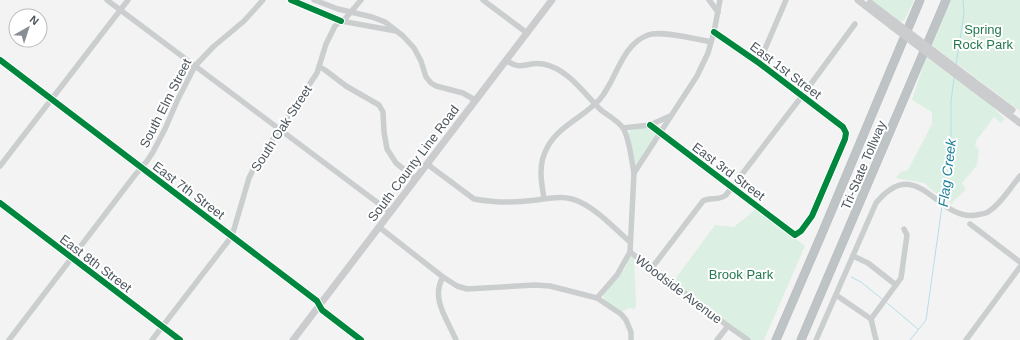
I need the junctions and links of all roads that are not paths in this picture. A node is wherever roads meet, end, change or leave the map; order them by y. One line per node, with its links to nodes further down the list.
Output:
1 (107, 0): 16 (street)
2 (128, 0): 16 (street)
3 (263, 0): 29 (street, South Elm Street)
4 (291, 0): 19 (street)
5 (314, 0): 17 (street)
6 (361, 0): 17 (street, South Oak Street)
7 (483, 0): 24 (street)
8 (552, 0): 24 (main road, South County Line Road)
9 (710, 0): 18 (street)
10 (720, 0): 18 (street)
11 (786, 0): 28 (street)
12 (858, 0): 21 (main road)
13 (866, 0): 21 (main road)
14 (920, 0): 82 (highway, Tri-State Tollway)
15 (946, 0): 83 (highway, Tri-State Tollway)
16 (120, 10): 29 (street); 33 (street)
17 (352, 12): 19 (street, South Oak Street); 22 (street)
18 (718, 12): 23 (street)
19 (341, 21): 22 (street); 30 (street, South Oak Street)
20 (855, 24): 32 (street)
21 (894, 24): 31 (main road, bridge)
22 (397, 31): 34 (street)
23 (714, 32): 25 (street); 28 (street, East 1st Street)
24 (527, 33): 27 (main road, South County Line Road)
25 (711, 42): 35 (street); 36 (street)
26 (0, 60): 33 (street, East 7th Street)
27 (506, 60): 34 (main road, South County Line Road); 35 (street)
28 (759, 63): 32 (street, East 1st Street)
29 (194, 66): 41 (street); 45 (street, South Elm Street)
30 (320, 67): 41 (street, South Oak Street); 48 (street)
31 (973, 84): 37 (main road); 38 (main road)
32 (802, 96): 49 (street); 56 (street, East 1st Street)
33 (52, 99): 44 (street); 45 (street, East 7th Street)
34 (475, 100): 43 (main road, South County Line Road)
35 (595, 104): 40 (street); 50 (street)
36 (670, 116): 39 (street); 42 (street)
37 (1020, 117)
38 (1020, 123)
39 (650, 125): 40 (street); 42 (street, East 3rd Street)
40 (623, 128): 46 (street)
41 (279, 129): 52 (street); 57 (street, South Oak Street)
42 (660, 133): 46 (street); 49 (street, East 3rd Street)
43 (428, 163): 48 (main road, South County Line Road); 50 (street, Woodside Avenue)
44 (0, 166)
45 (141, 168): 57 (street, East 7th Street); 61 (street, South Elm Street)
46 (634, 173): 58 (street)
47 (1020, 176): 60 (street)
48 (416, 178): 52 (main road, South County Line Road)
49 (732, 188): 56 (street, East 3rd Street); 64 (street)
50 (544, 198): 58 (street, Woodside Avenue)
51 (0, 203): 61 (street, East 8th Street)
52 (390, 212): 54 (main road, South County Line Road)
53 (970, 224): 62 (street)
54 (379, 227): 65 (street); 69 (main road, South County Line Road)
55 (904, 229): 66 (street)
56 (795, 235)
57 (232, 236): 69 (street, East 7th Street); 72 (street, South Oak Street)
58 (630, 242): 59 (street)
59 (630, 252): 64 (street, Woodside Avenue); 68 (street)
60 (853, 256): 66 (street); 67 (street)
61 (72, 258): 72 (street, East 8th Street); 74 (street, South Elm Street)
62 (1020, 262)
63 (1020, 267): 86 (street)
64 (652, 269): 71 (street, Woodside Avenue)
65 (443, 277): 68 (street); 73 (street)
66 (896, 285): 70 (street)
67 (836, 295): 70 (street); 84 (street)
68 (597, 298): 79 (street)
69 (319, 305): 77 (main road, South County Line Road); 78 (street, East 7th Street)
70 (870, 319): 85 (street)
71 (728, 326): 80 (street); 81 (street, Woodside Avenue)
72 (162, 327): 75 (street, South Oak Street); 76 (street, East 8th Street)
73 (457, 339)
74 (9, 340)
75 (152, 340)
76 (180, 340)
77 (292, 340)
78 (361, 340)
79 (631, 340)
80 (717, 340)
81 (748, 340)
82 (776, 340)
83 (801, 340)
84 (816, 340)
85 (876, 340)
86 (966, 340)

